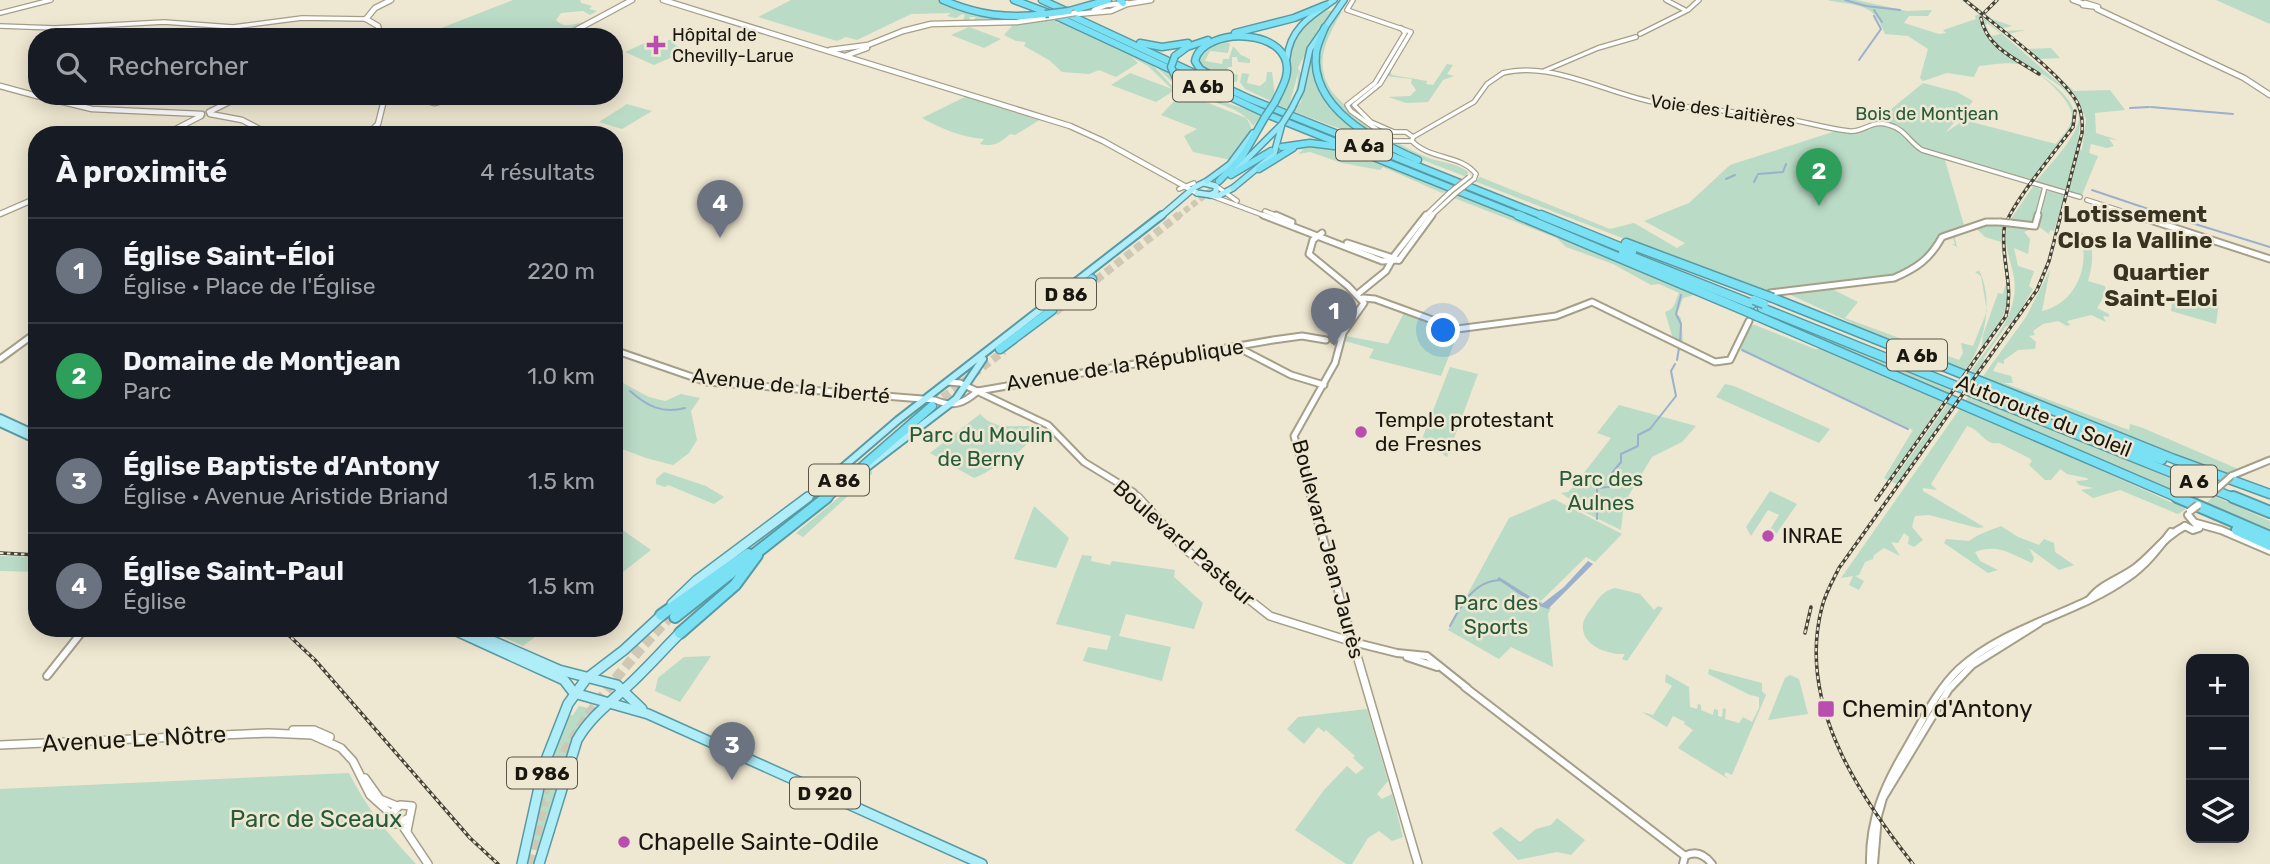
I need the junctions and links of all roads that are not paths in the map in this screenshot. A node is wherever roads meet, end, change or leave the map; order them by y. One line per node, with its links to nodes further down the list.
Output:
1 (51, 0): 25 (street)
2 (391, 0): 29 (main road)
3 (630, 0): 36 (main road)
4 (666, 0): 41 (main road); 43 (main road)
5 (943, 0): 27 (highway)
6 (951, 0): 27 (highway)
7 (1014, 0): 60 (highway, A 6b)
8 (1023, 0): 28 (highway)
9 (1034, 0): 98 (highway, A 6a)
10 (1042, 0): 39 (highway, A 6b)
11 (1108, 0): 26 (highway)
12 (1143, 0): 20 (main road)
13 (1151, 0): 20 (main road)
14 (1334, 0): 21 (highway)
15 (1344, 0): 37 (highway)
16 (1353, 0): 38 (street)
17 (1666, 0): 23 (street)
18 (1699, 0): 23 (street)
19 (2073, 0): 54 (main road)
20 (1121, 4): 22 (main road); 24 (main road)
21 (1326, 5): 34 (highway); 47 (highway)
22 (1102, 6): 24 (main road); 26 (main road)
23 (1686, 10): 49 (street)
24 (1098, 11): 26 (main road)
25 (0, 13)
26 (1073, 13): 28 (highway, bridge)
27 (978, 14): 28 (highway)
28 (1050, 15): 31 (main road); 31 (main road); 98 (highway, A 6a)
29 (366, 19): 33 (street); 35 (main road)
30 (948, 22): 31 (main road); 32 (main road); 32 (main road)
31 (983, 23): 32 (main road)
32 (929, 25): 40 (main road); 42 (main road)
33 (0, 26)
34 (1264, 26): 39 (highway); 60 (highway, bridge)
35 (379, 28)
36 (578, 28)
37 (1325, 28): 61 (highway, bridge); 74 (highway)
38 (1401, 28): 65 (street); 66 (street)
39 (1125, 37): 51 (highway, A 6b)
40 (850, 48): 41 (main road); 42 (main road); 43 (main road)
41 (830, 50): 43 (main road)
42 (860, 51): 45 (main road); 46 (main road)
43 (836, 53): 44 (main road); 45 (main road)
44 (843, 56): 45 (main road); 50 (main road)
45 (850, 56): 46 (main road)
46 (858, 58): 50 (main road)
47 (1287, 58): 51 (highway); 60 (highway, bridge)
48 (1516, 67): 49 (street, Voie des Laitières); 67 (street)
49 (1546, 72): 80 (street, Voie des Laitières)
50 (924, 80): 78 (main road); 83 (main road)
51 (1229, 85): 74 (highway, A 6b)
52 (0, 86): 53 (main road)
53 (28, 94)
54 (2270, 95)
55 (73, 105): 59 (main road)
56 (224, 105): 58 (main road)
57 (383, 105): 64 (main road)
58 (209, 113): 59 (main road); 63 (main road)
59 (202, 115): 62 (main road)
60 (1266, 118): 72 (highway, A 6b); 77 (highway); 79 (highway)
61 (1282, 124): 73 (highway); 75 (highway)
62 (181, 126)
63 (255, 126)
64 (377, 126)
65 (1394, 132): 66 (street); 67 (street)
66 (1388, 135): 68 (street)
67 (1412, 137): 68 (street); 76 (street)
68 (1402, 144): 76 (street)
69 (1282, 147): 71 (highway)
70 (1271, 151): 75 (highway)
71 (1349, 151): 72 (highway); 73 (highway)
72 (1398, 168): 98 (highway, A 6b)
73 (1259, 169): 81 (highway)
74 (1449, 173): 98 (highway, A 6b)
75 (1230, 176): 79 (highway)
76 (1471, 178): 84 (street, bridge)
77 (1206, 182): 78 (main road); 79 (main road); 83 (main road)
78 (1194, 183): 83 (street)
79 (1219, 183): 85 (street); 86 (main road)
80 (2045, 187): 92 (street); 94 (street, bridge)
81 (1233, 188): 85 (main road)
82 (1179, 189): 83 (street)
83 (1192, 190): 86 (main road); 109 (main road, D 86); 110 (main road, D 86)
84 (1453, 193): 91 (street); 91 (street)
85 (1228, 194): 86 (main road); 89 (street)
86 (1209, 195): 89 (street)
87 (28, 202): 88 (main road)
88 (0, 214)
89 (1275, 217): 90 (street)
90 (1320, 234): 91 (street); 95 (street)
91 (1391, 259): 95 (street)
92 (2270, 259)
93 (1094, 279): 96 (highway)
94 (1772, 295): 98 (highway, A 6b, bridge); 129 (highway, A 6b)
95 (1362, 297): 97 (street); 102 (street)
96 (1068, 300)
97 (1379, 301): 101 (street)
98 (1755, 307): 100 (highway, A 6a); 101 (street); 104 (highway, A 6a); 127 (highway, A 6b)
99 (1054, 311): 106 (highway)
100 (1818, 326): 124 (highway, Autoroute du Soleil / A 6)
101 (1468, 328)
102 (1339, 338): 105 (street, Avenue de la République); 111 (street, Boulevard Jean Jaurès)
103 (28, 339): 108 (main road)
104 (1854, 345): 125 (highway, Autoroute du Soleil / A 6)
105 (1237, 347): 111 (street); 112 (street, Avenue de la République)
106 (1002, 350)
107 (623, 354): 114 (main road, Avenue de la Liberté)
108 (0, 359)
109 (948, 382): 110 (main road, Boulevard Pasteur); 113 (main road, D 86)
110 (964, 385): 112 (main road, Boulevard Pasteur); 115 (main road, D 86)
111 (1324, 385): 147 (street, Boulevard Jean Jaurès)
112 (978, 391): 115 (main road); 116 (main road, Boulevard Pasteur)
113 (931, 400): 114 (main road, D 86); 115 (main road); 128 (highway, A 86); 141 (highway, A 86)
114 (915, 401): 135 (main road, D 86)
115 (947, 405): 128 (main road, D 86)
116 (1014, 409): 118 (main road, Boulevard Pasteur); 120 (main road, Boulevard Pasteur)
117 (0, 418): 121 (main road)
118 (1033, 421): 120 (main road, Boulevard Pasteur); 123 (main road, Boulevard Pasteur)
119 (0, 423): 122 (main road)
120 (1045, 423): 123 (main road, Boulevard Pasteur)
121 (28, 432)
122 (28, 434)
123 (1063, 442): 147 (main road, Boulevard Pasteur)
124 (2130, 450): 130 (highway); 131 (highway, Autoroute du Soleil / A 6)
125 (2118, 452): 132 (highway, Autoroute du Soleil / A 6); 134 (highway)
126 (2270, 462): 133 (street, bridge)
127 (2115, 472): 137 (highway); 138 (highway, A 6b)
128 (842, 483): 139 (highway, A 86)
129 (2270, 494)
130 (2270, 500)
131 (2270, 506)
132 (2270, 512)
133 (2187, 518): 136 (street); 136 (street); 142 (street)
134 (2270, 518)
135 (776, 522): 141 (main road, D 986)
136 (2196, 524): 140 (street)
137 (2270, 537)
138 (2270, 545)
139 (760, 550): 141 (highway, A 86); 143 (highway, D 986)
140 (2270, 551)
141 (669, 615): 149 (main road, D 986)
142 (2050, 616): 166 (street); 166 (street)
143 (680, 633): 150 (main road, D 986)
144 (78, 637): 148 (street)
145 (470, 637): 151 (main road, D 920)
146 (484, 637): 149 (main road, D 920)
147 (1353, 642): 160 (street); 164 (main road, Boulevard Jean Jaurès)
148 (47, 676)
149 (590, 676): 150 (main road, D 920); 151 (main road, D 986)
150 (624, 690): 152 (main road, D 986); 153 (main road, D 920)
151 (575, 693): 152 (main road, D 920); 161 (main road, D 986)
152 (604, 704): 153 (main road, D 920); 159 (main road, D 986)
153 (649, 714): 163 (main road, D 920)
154 (0, 746): 155 (main road, Avenue Le Nôtre)
155 (393, 810): 156 (main road); 157 (main road)
156 (409, 818): 157 (main road); 158 (main road)
157 (400, 823): 158 (main road)
158 (407, 831): 162 (main road)
159 (541, 859): 161 (main road)
160 (1684, 860): 165 (street)
161 (523, 861)
162 (428, 864)
163 (982, 864)
164 (1418, 864)
165 (1713, 864)
166 (1872, 864)

